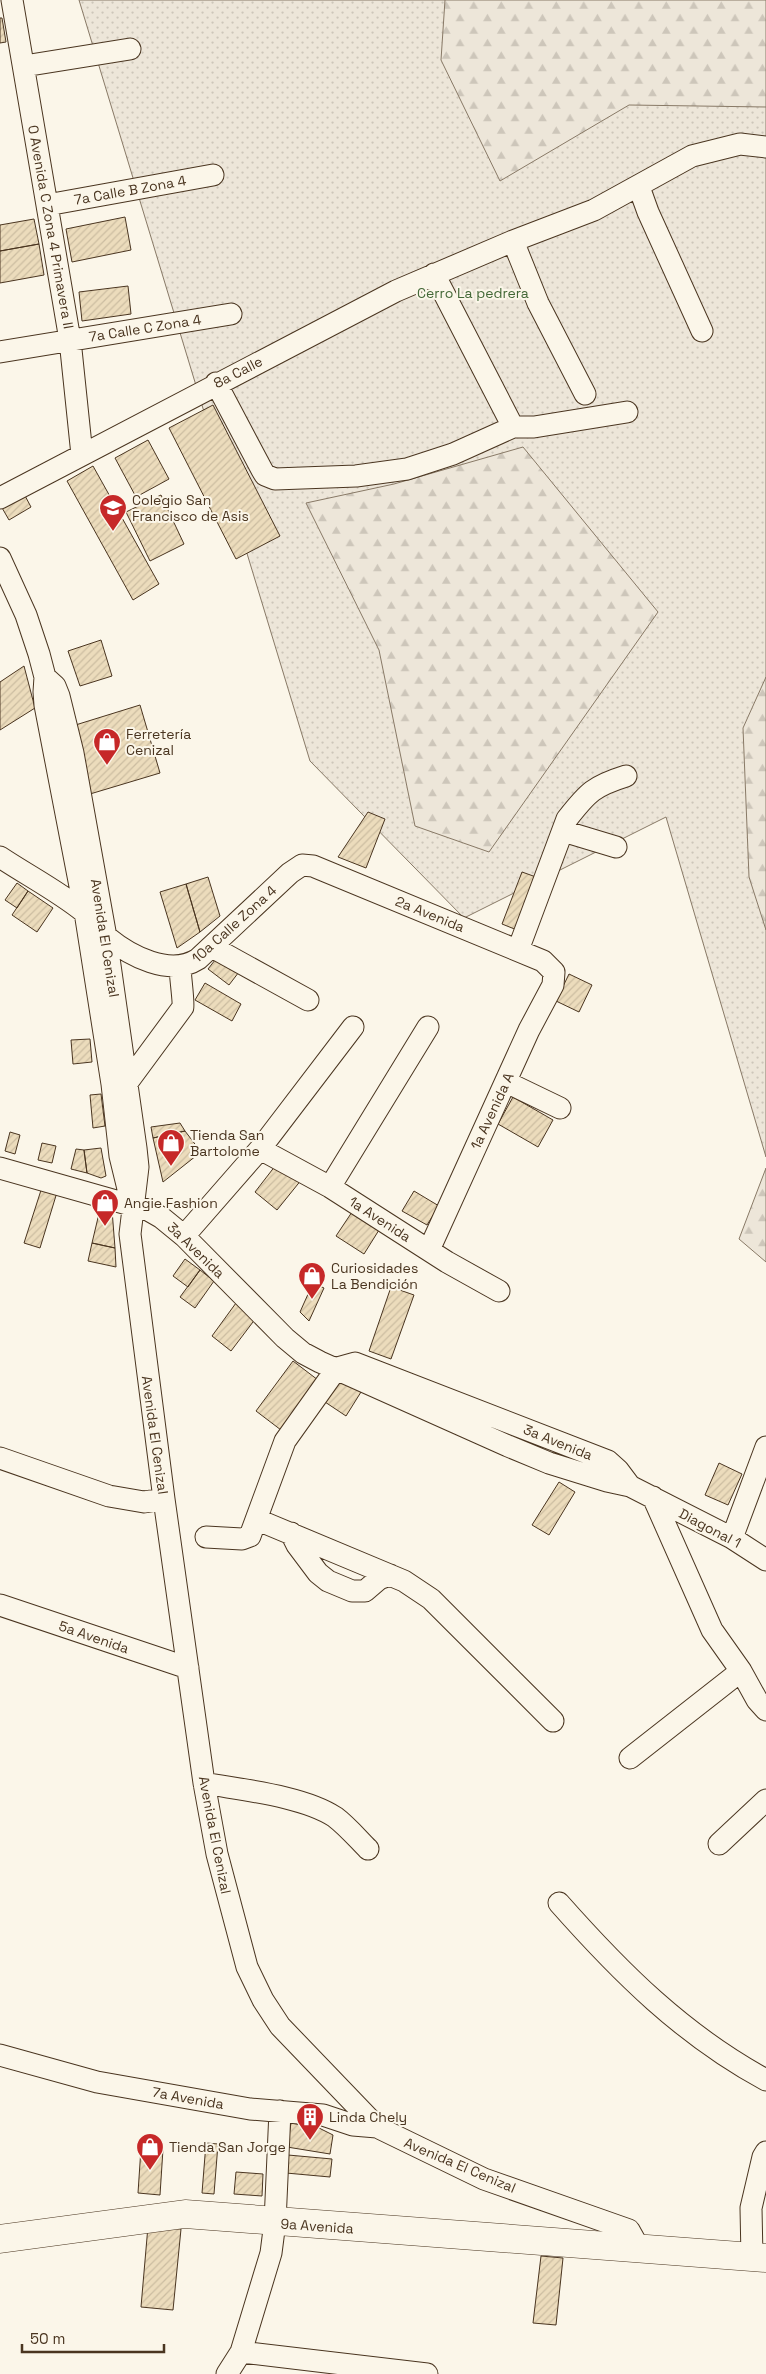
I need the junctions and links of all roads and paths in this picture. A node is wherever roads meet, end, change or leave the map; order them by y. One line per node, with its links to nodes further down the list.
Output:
1 (12, 0): 3 (street, 0 Avenida C Zona 4 Primavera II)
2 (130, 50): 3 (street)
3 (24, 66): 7 (street, 0 Avenida C Zona 4 Primavera II)
4 (766, 147): 6 (street, 8a Calle)
5 (213, 175): 7 (street, 7a Calle B Zona 4)
6 (639, 187): 8 (street, 8a Calle); 11 (street)
7 (47, 205): 12 (street, 0 Avenida C Zona 4 Primavera II)
8 (513, 241): 9 (street, 8a Calle); 15 (street)
9 (434, 274): 14 (street, 8a Calle); 17 (street)
10 (231, 314): 12 (street, 7a Calle C Zona 4)
11 (702, 331)
12 (70, 340): 13 (street, 7a Calle C Zona 4); 18 (street, 0 Avenida C Zona 4 Primavera II)
13 (0, 352)
14 (216, 383): 17 (street); 18 (street, 8a Calle)
15 (585, 394)
16 (627, 412): 17 (street)
17 (513, 427)
18 (82, 455): 19 (street, 8a Calle)
19 (0, 498)
20 (0, 558): 21 (street, Avenida El Cenizal)
21 (46, 677): 27 (street, Avenida El Cenizal); 28 (street, Avenida El Cenizal)
22 (626, 776): 23 (street)
23 (563, 832): 24 (street); 30 (street)
24 (616, 847)
25 (0, 857): 27 (street)
26 (302, 865): 29 (street, 10a Calle Zona 4); 30 (street, 2a Avenida)
27 (84, 912): 28 (street); 37 (street, Avenida El Cenizal)
28 (106, 937): 31 (street, 10a Calle Zona 4); 37 (street, Avenida El Cenizal)
29 (212, 947): 31 (street, 10a Calle Zona 4); 33 (street)
30 (518, 950): 32 (street, 2a Avenida)
31 (180, 967): 37 (street)
32 (554, 972): 36 (street, 1a Avenida A)
33 (308, 1000)
34 (353, 1026): 39 (street)
35 (428, 1027): 41 (street)
36 (506, 1082): 38 (street); 44 (street, 1a Avenida A)
37 (119, 1083): 42 (street, Avenida El Cenizal)
38 (560, 1108)
39 (260, 1149): 41 (street, 1a Avenida); 43 (street)
40 (0, 1168): 42 (street, 3a Avenida)
41 (330, 1187): 44 (street, 1a Avenida)
42 (132, 1205): 43 (street, 3a Avenida); 50 (street, Avenida El Cenizal)
43 (184, 1236): 46 (street, 3a Avenida)
44 (429, 1250): 45 (street, 1a Avenida)
45 (499, 1291)
46 (337, 1368): 49 (street, 3a Avenida); 51 (street)
47 (766, 1447): 54 (street)
48 (0, 1458): 50 (street)
49 (653, 1498): 54 (street, Diagonal 1); 59 (street)
50 (164, 1499): 58 (street, Avenida El Cenizal)
51 (258, 1520): 52 (street); 53 (street)
52 (291, 1533): 56 (street); 56 (street)
53 (206, 1537)
54 (732, 1538): 55 (street, Diagonal 1)
55 (766, 1560)
56 (390, 1575): 61 (street)
57 (0, 1605): 58 (street, 5a Avenida)
58 (188, 1668): 63 (street, Avenida El Cenizal)
59 (741, 1671): 60 (street); 62 (street)
60 (766, 1710)
61 (553, 1722)
62 (630, 1758)
63 (204, 1783): 66 (street); 71 (street, Avenida El Cenizal)
64 (766, 1800): 65 (street)
65 (719, 1844)
66 (368, 1849)
67 (559, 1903): 69 (street)
68 (0, 2056): 70 (street, 7a Avenida)
69 (766, 2080)
70 (280, 2110): 71 (street, 7a Avenida); 73 (street)
71 (377, 2126): 75 (street, Avenida El Cenizal)
72 (766, 2152): 76 (street)
73 (275, 2222): 74 (main road, 9a Avenida); 75 (main road, 9a Avenida); 77 (street)
74 (0, 2239)
75 (636, 2249): 76 (main road, 9a Avenida)
76 (759, 2258)
77 (241, 2352): 78 (street); 79 (street)
78 (227, 2374)
79 (427, 2374)

